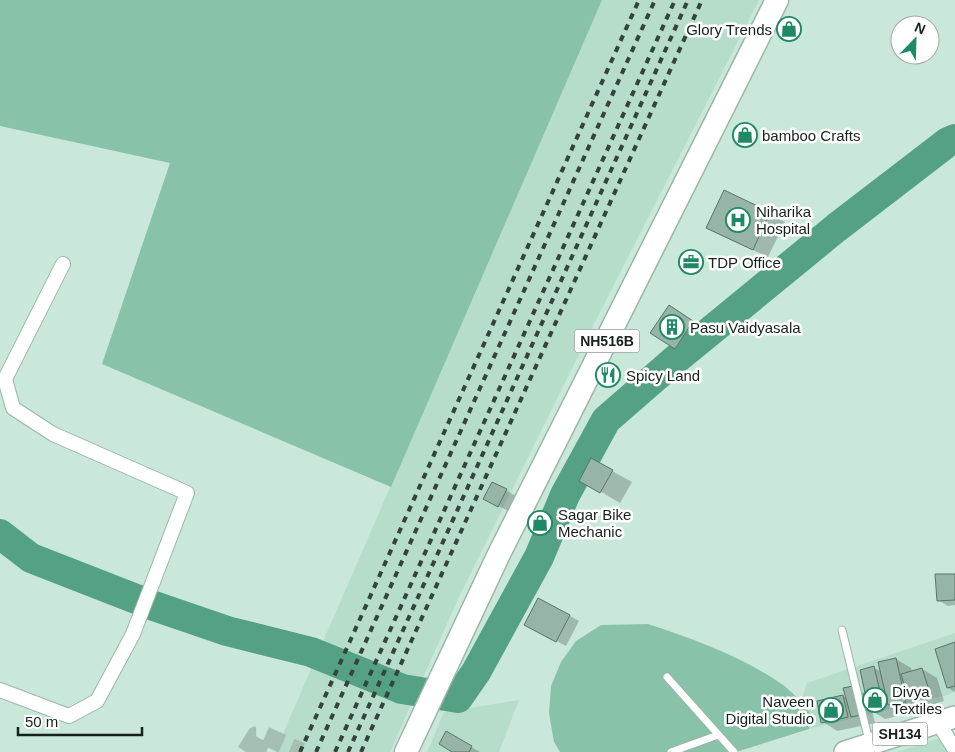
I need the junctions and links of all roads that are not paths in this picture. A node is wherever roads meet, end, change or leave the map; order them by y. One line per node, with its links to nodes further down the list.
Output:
1 (777, 0): 9 (highway, NH516B)
2 (63, 264): 5 (street)
3 (842, 630): 8 (lane)
4 (667, 677): 7 (lane)
5 (0, 690)
6 (946, 720): 8 (main road, SH134); 10 (street)
7 (718, 735): 11 (lane); 12 (lane)
8 (870, 744): 13 (main road, SH134)
9 (406, 750)
10 (955, 750)
11 (671, 752)
12 (734, 752)
13 (845, 752)

